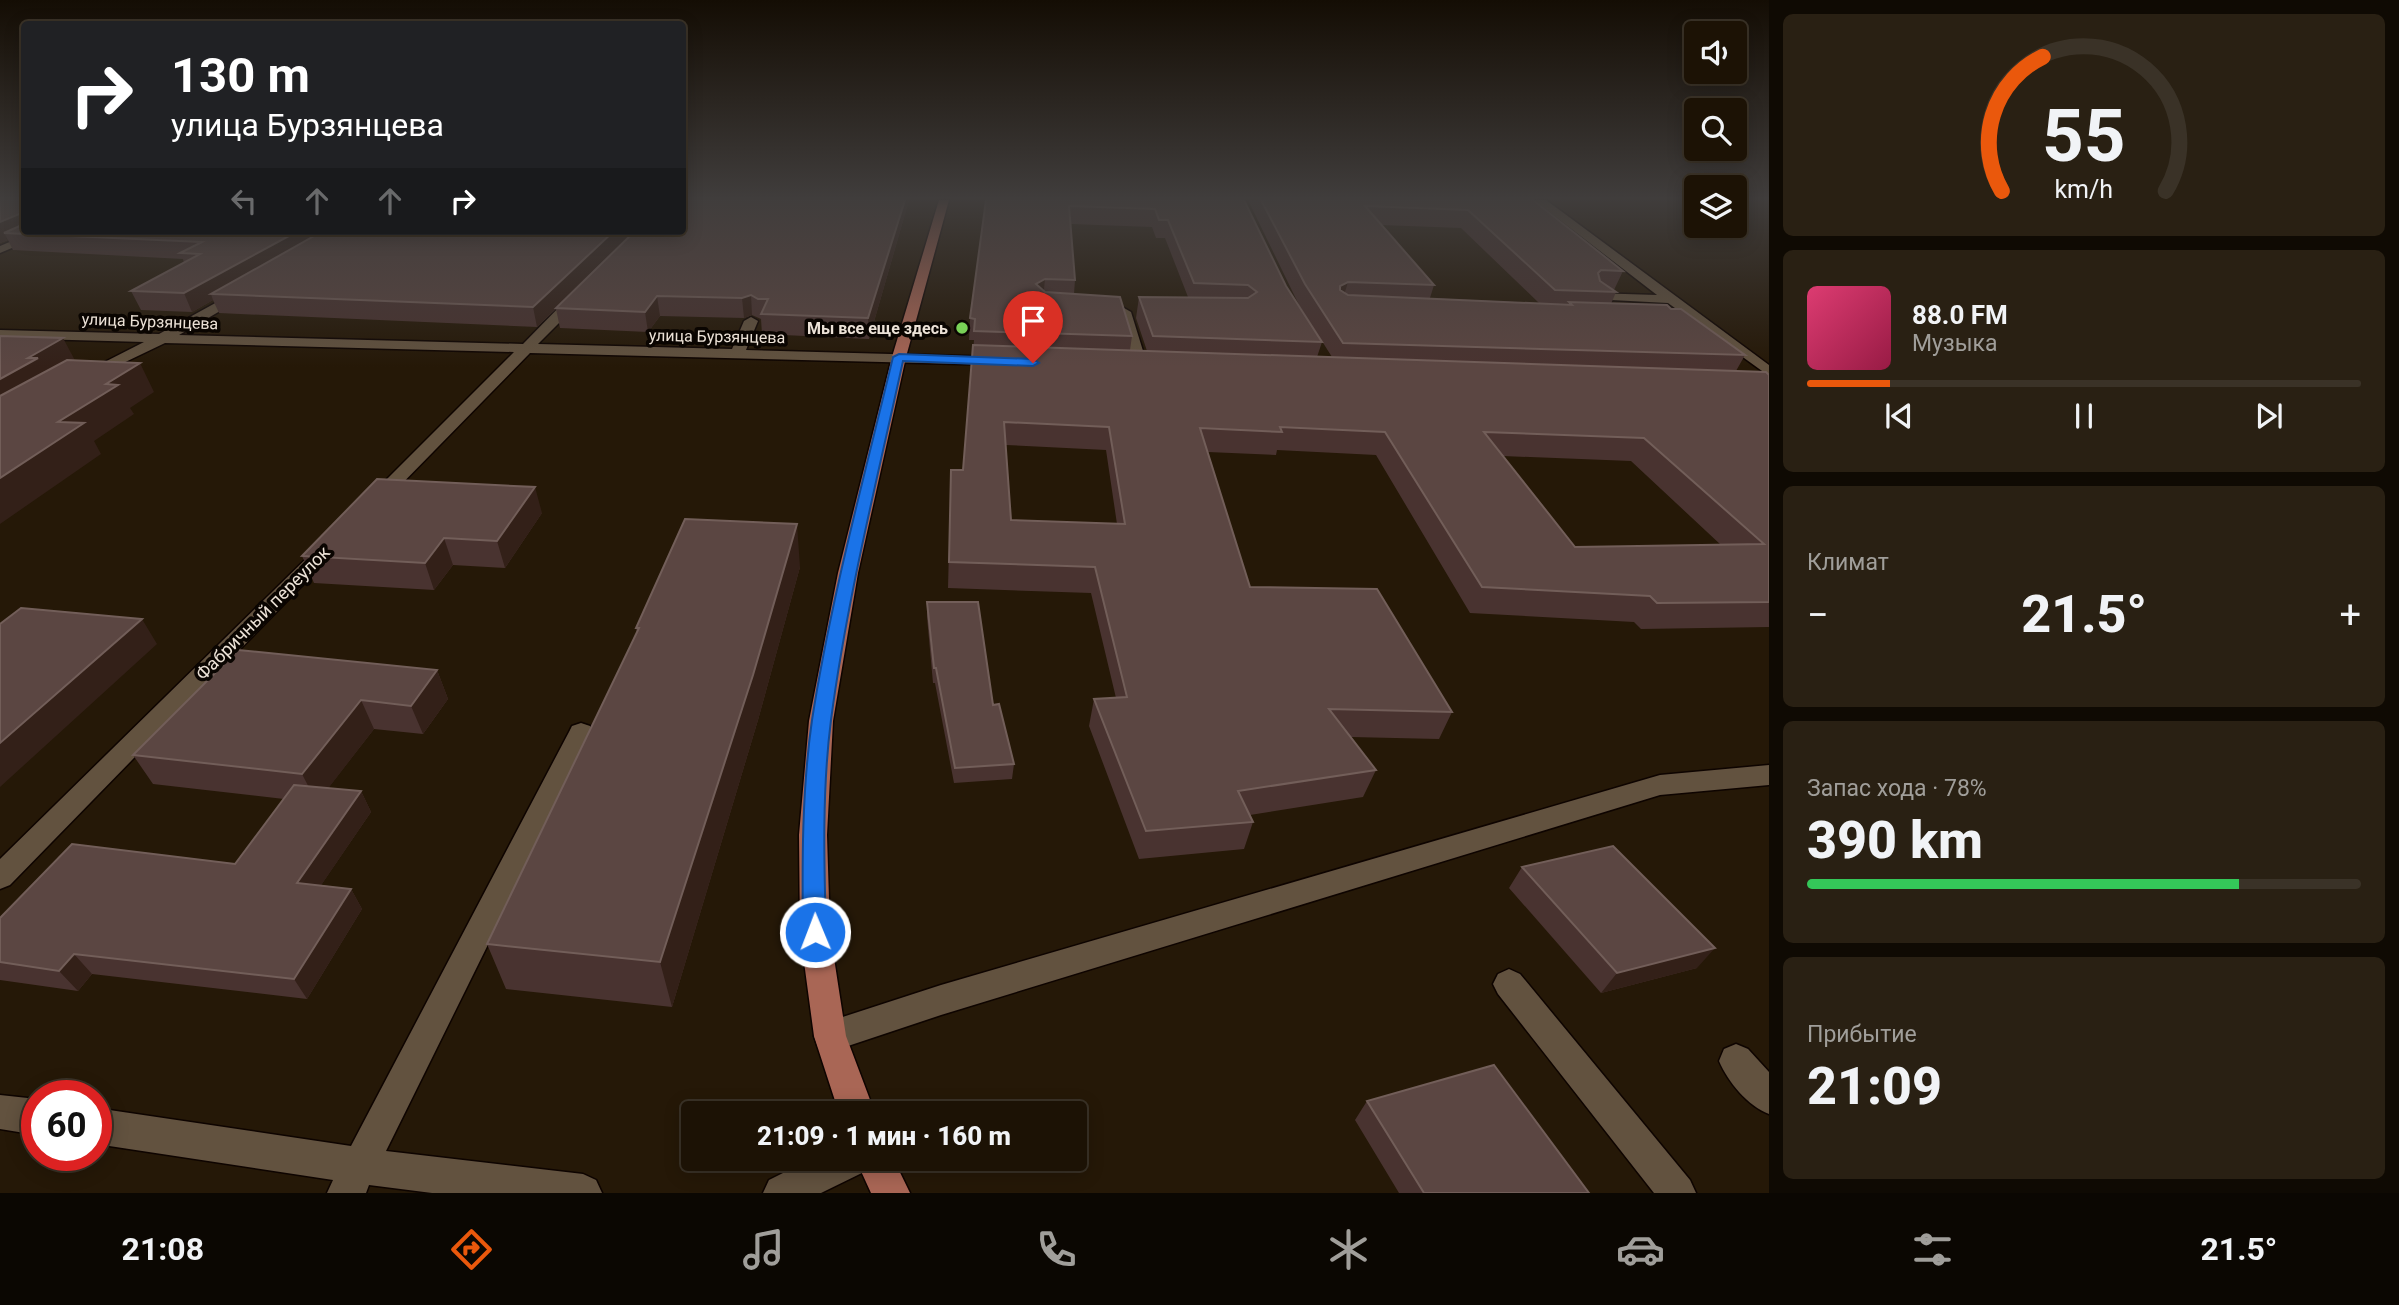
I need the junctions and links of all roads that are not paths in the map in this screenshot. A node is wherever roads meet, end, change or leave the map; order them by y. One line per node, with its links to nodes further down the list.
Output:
1 (928, 256): 15 (main road)
2 (1613, 256): 5 (street)
3 (595, 280): 13 (street)
4 (254, 285): 11 (street)
5 (1671, 299): 7 (street); 18 (street)
6 (1123, 308): 17 (street)
7 (1618, 313)
8 (751, 321): 14 (street)
9 (0, 334): 10 (street, улица Бурзянцева)
10 (22, 335): 11 (street, улица Бурзянцева); 12 (street)
11 (161, 339): 13 (street, улица Бурзянцева); 19 (street)
12 (0, 346)
13 (525, 349): 14 (street, улица Бурзянцева); 20 (street)
14 (737, 354): 15 (street, улица Бурзянцева)
15 (899, 357): 16 (street, улица Бурзянцева); 26 (main road)
16 (1020, 362)
17 (1141, 367)
18 (1769, 372)
19 (79, 382)
20 (360, 515)
21 (340, 535): 24 (street, Фабричный переулок)
22 (581, 732): 35 (street)
23 (1769, 775): 26 (street)
24 (0, 877)
25 (1509, 984): 39 (street)
26 (830, 1036): 29 (main road)
27 (1736, 1060): 28 (street)
28 (1769, 1097)
29 (852, 1101)
30 (0, 1112): 31 (street)
31 (21, 1115)
32 (112, 1129): 35 (street)
33 (827, 1171): 37 (street)
34 (880, 1171): 38 (main road)
35 (353, 1180): 36 (street)
36 (583, 1193)
37 (782, 1193)
38 (891, 1193)
39 (1677, 1193)

